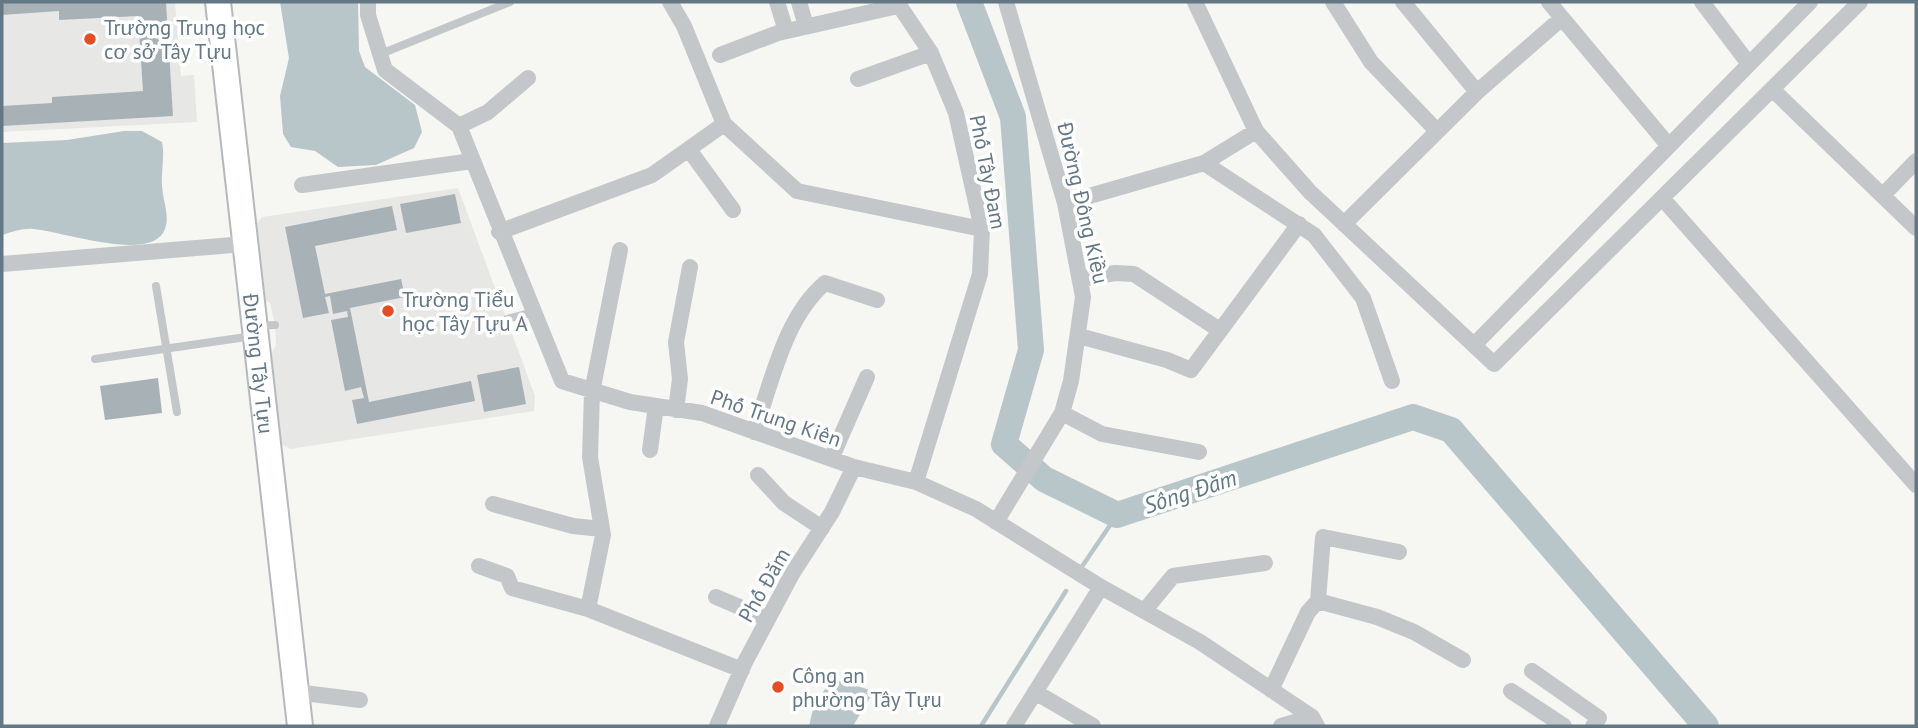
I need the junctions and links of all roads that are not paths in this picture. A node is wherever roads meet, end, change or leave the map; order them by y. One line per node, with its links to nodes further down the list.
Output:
1 (218, 2): 46 (main road, Đường Tây Tựu)
2 (368, 2): 20 (street)
3 (510, 2): 20 (lane)
4 (670, 2): 27 (street)
5 (777, 2): 18 (street)
6 (799, 2): 17 (street)
7 (1006, 2): 39 (street, Đường Đông Kiều)
8 (1195, 2): 29 (street)
9 (1333, 2): 30 (street)
10 (1404, 2): 26 (street)
11 (1549, 2): 16 (street)
12 (1702, 2): 22 (street)
13 (1810, 2): 22 (street)
14 (1860, 2): 25 (street)
15 (897, 4): 17 (street); 19 (street, Phố Tây Đam)
16 (1562, 18): 26 (street); 31 (street)
17 (806, 26): 18 (street)
18 (786, 31): 21 (street)
19 (931, 53): 24 (street); 44 (street, Phố Tây Đam)
20 (378, 55): 28 (street)
21 (720, 55)
22 (1749, 64): 31 (street)
23 (528, 78): 28 (street)
24 (858, 79)
25 (1772, 89): 37 (street); 38 (street)
26 (1477, 92): 30 (street)
27 (724, 124): 32 (street); 44 (street)
28 (459, 126): 33 (street, Phố Trung Kiên)
29 (1256, 131): 35 (street); 42 (street)
30 (1437, 131): 42 (street)
31 (1669, 146): 58 (street)
32 (690, 151): 40 (street); 45 (street)
33 (472, 161): 36 (street); 45 (street, Phố Trung Kiên)
34 (1916, 161): 37 (street)
35 (1204, 163): 39 (street); 41 (street)
36 (302, 185)
37 (1883, 195): 43 (street)
38 (1662, 198): 58 (street); 75 (street)
39 (1065, 203): 50 (street, Đường Đông Kiều)
40 (733, 210)
41 (1299, 224): 56 (street); 62 (street)
42 (1344, 224): 58 (street)
43 (1916, 228)
44 (982, 229): 74 (street, Phố Tây Đam)
45 (499, 232): 53 (street, Phố Trung Kiên)
46 (245, 244): 48 (street); 55 (main road, Đường Tây Tựu)
47 (620, 250): 63 (street)
48 (2, 264)
49 (690, 267): 65 (street)
50 (1081, 279): 56 (street); 57 (street, Đường Đông Kiều)
51 (156, 286): 59 (lane)
52 (877, 300): 68 (street)
53 (534, 312): 54 (lane); 63 (street, Phố Trung Kiên)
54 (507, 319)
55 (262, 329): 59 (lane); 94 (main road, Đường Tây Tựu)
56 (1218, 330): 57 (street)
57 (1079, 336): 67 (street, Đường Đông Kiều)
58 (1475, 344)
59 (167, 349): 60 (lane); 66 (lane)
60 (94, 359)
61 (867, 377): 71 (street)
62 (1392, 381)
63 (592, 392): 64 (street, Phố Trung Kiên); 79 (street)
64 (656, 406): 65 (street, Phố Trung Kiên); 69 (street)
65 (676, 410): 68 (street, Phố Trung Kiên)
66 (177, 412)
67 (1062, 413): 70 (street); 77 (street, Đường Đông Kiều)
68 (754, 432): 71 (street, Phố Trung Kiên)
69 (650, 450)
70 (1199, 452)
71 (831, 459): 72 (street, Phố Trung Kiên)
72 (854, 467): 74 (street, Phố Trung Kiên); 78 (street, Phố Đăm)
73 (758, 475): 78 (street)
74 (916, 482): 77 (street, Phố Trung Kiên)
75 (1916, 485)
76 (493, 504): 79 (street)
77 (996, 522): 83 (street, Phố Trung Kiên)
78 (822, 528): 88 (street, Phố Đăm)
79 (602, 529): 86 (street)
80 (1399, 552): 85 (street)
81 (1265, 563): 87 (street)
82 (479, 566): 86 (street)
83 (1098, 585): 87 (street, Phố Trung Kiên); 95 (street)
84 (716, 597): 88 (street)
85 (1318, 601): 89 (street); 92 (street)
86 (588, 609): 90 (street)
87 (1145, 610): 92 (street, Phố Trung Kiên)
88 (768, 619): 90 (street, Phố Đăm)
89 (1463, 660)
90 (741, 670): 99 (street, Phố Đăm)
91 (1532, 671): 104 (street)
92 (1271, 690): 97 (street, Phố Trung Kiên)
93 (1511, 691): 103 (street)
94 (296, 692): 96 (street); 98 (main road, Đường Tây Tựu)
95 (1035, 692): 100 (street); 101 (street)
96 (360, 700)
97 (1315, 722): 102 (street)
98 (300, 726)
99 (717, 726)
100 (1014, 726)
101 (1093, 726)
102 (1281, 726)
103 (1564, 726)
104 (1593, 726)

